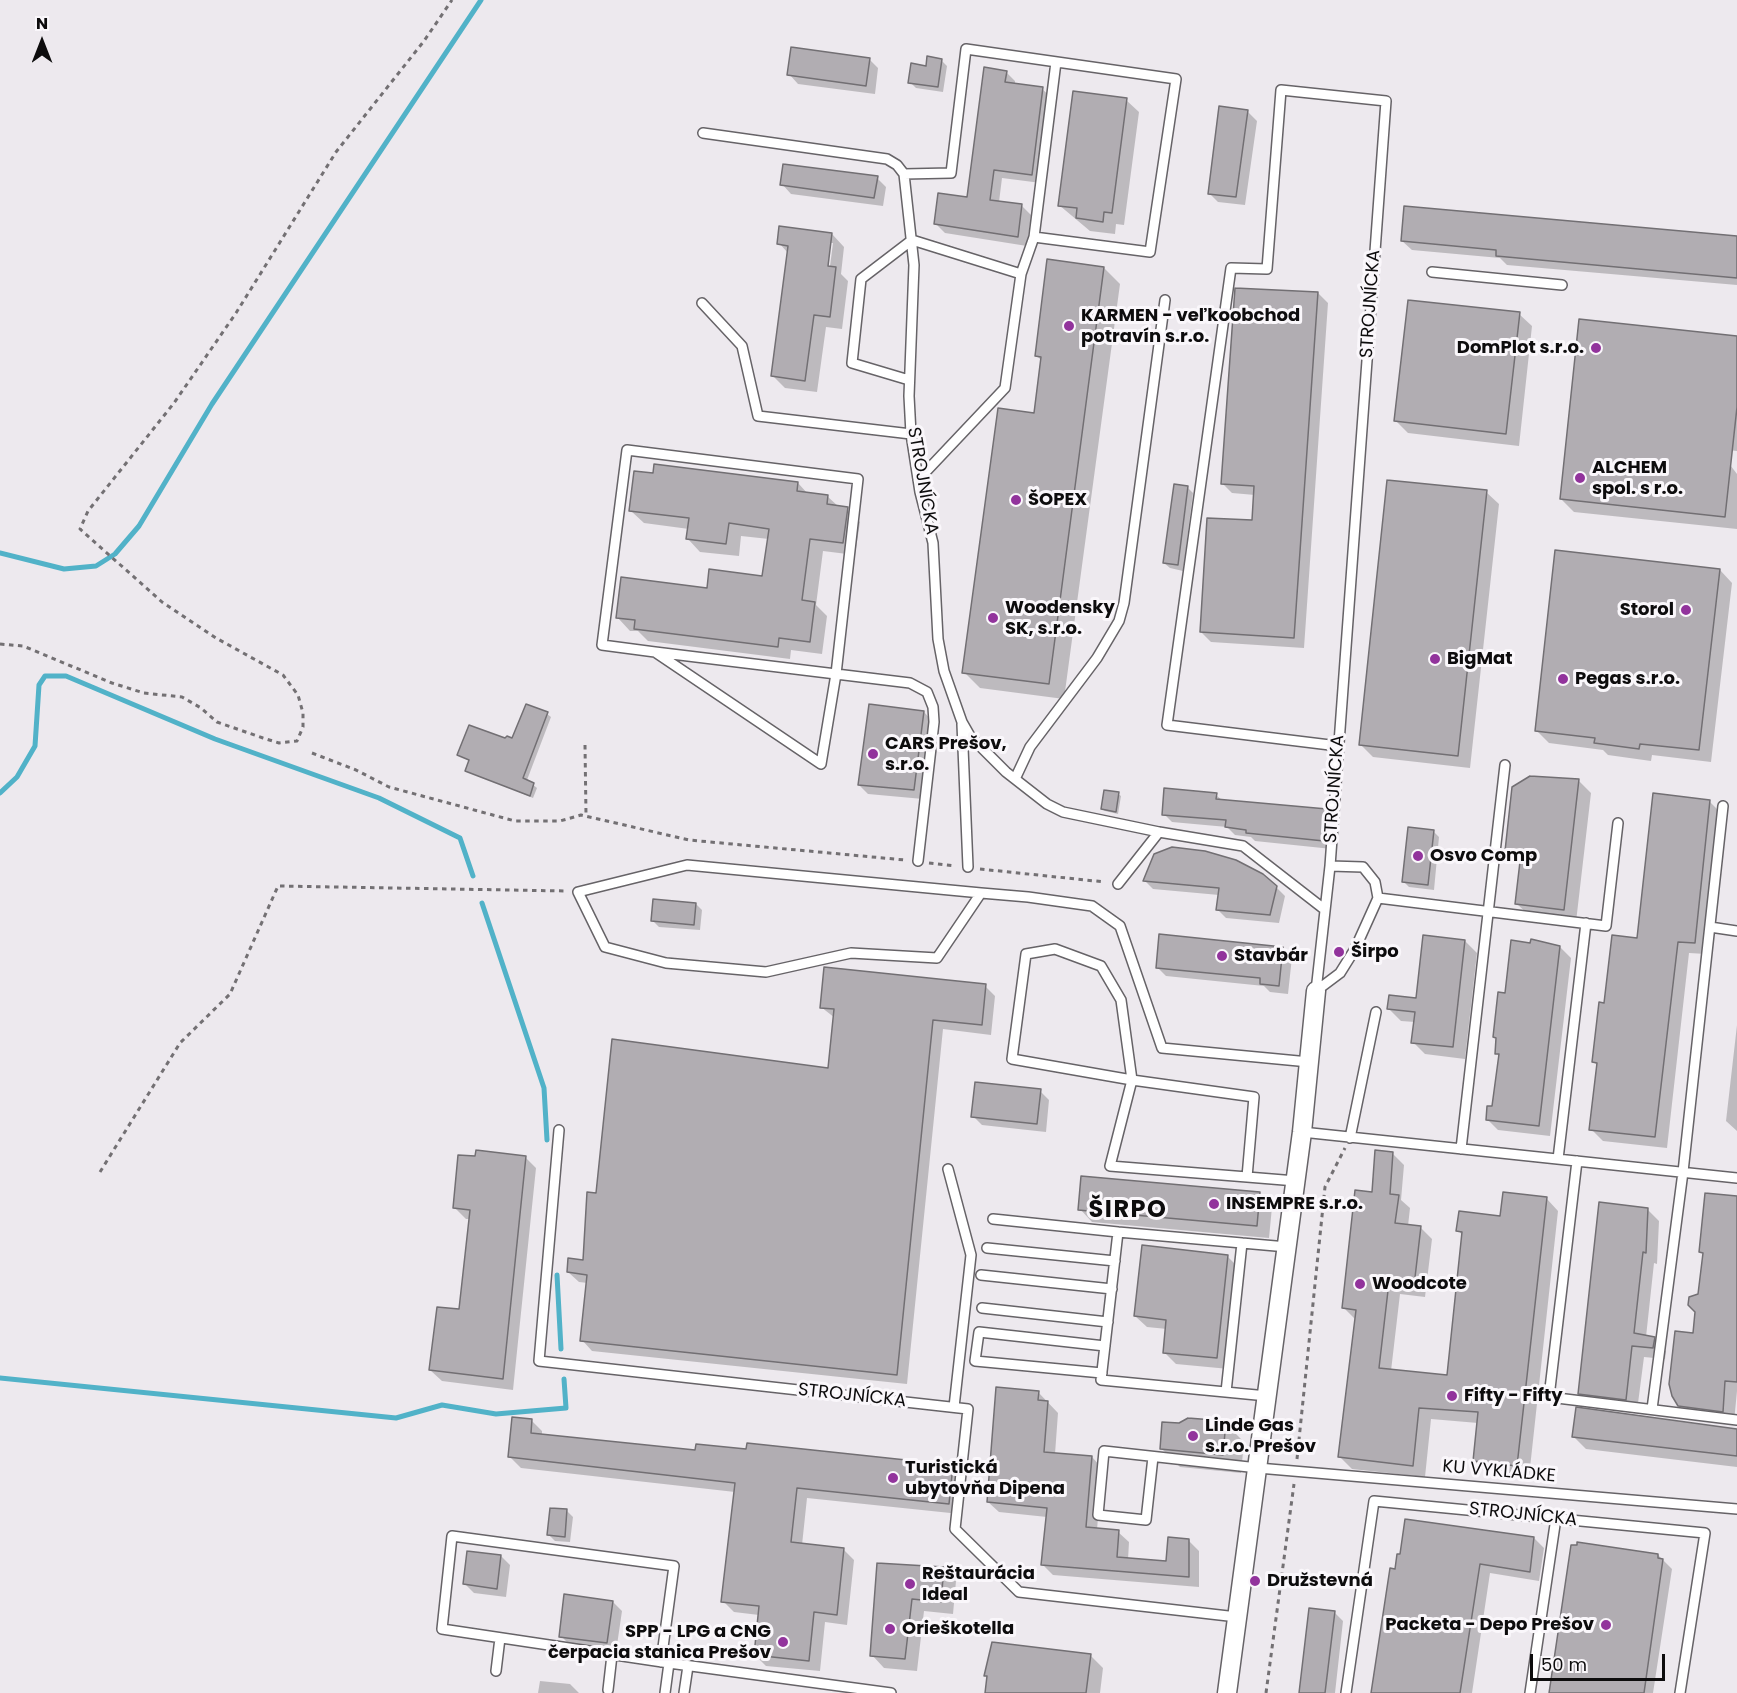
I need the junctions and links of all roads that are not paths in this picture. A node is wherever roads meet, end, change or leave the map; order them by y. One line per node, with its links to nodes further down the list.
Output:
1 (1056, 62): 3 (lane); 4 (lane); 4 (lane)
2 (703, 133): 3 (lane)
3 (904, 174): 5 (lane, STROJNÍCKA)
4 (1034, 237): 7 (lane)
5 (912, 240): 7 (lane); 11 (lane, STROJNÍCKA); 11 (lane)
6 (1432, 272): 8 (lane)
7 (1021, 274): 13 (lane)
8 (1562, 285)
9 (1165, 300): 19 (lane)
10 (702, 303): 12 (lane)
11 (909, 380): 12 (lane, STROJNÍCKA)
12 (911, 434): 13 (lane, STROJNÍCKA)
13 (918, 480): 16 (lane, STROJNÍCKA)
14 (656, 652): 15 (lane); 15 (lane); 15 (lane)
15 (836, 674): 23 (lane)
16 (962, 722): 19 (lane, STROJNÍCKA); 25 (lane)
17 (1338, 746): 17 (lane, STROJNÍCKA); 24 (lane, STROJNÍCKA)
18 (1505, 765): 30 (lane)
19 (1015, 779): 22 (lane, STROJNÍCKA)
20 (1724, 806): 32 (lane)
21 (1618, 823): 31 (lane)
22 (1159, 832): 26 (lane); 29 (lane, STROJNÍCKA)
23 (918, 861)
24 (1330, 866): 28 (lane, STROJNÍCKA); 29 (lane, STROJNÍCKA)
25 (968, 867)
26 (1118, 884)
27 (981, 893): 27 (lane); 36 (lane)
28 (1378, 898): 30 (lane); 34 (lane)
29 (1324, 909): 34 (lane, STROJNÍCKA)
30 (1488, 912): 31 (lane); 41 (lane)
31 (1586, 923): 42 (lane)
32 (1710, 927): 33 (lane); 45 (lane)
33 (1737, 931)
34 (1316, 991): 36 (street, STROJNÍCKA)
35 (1376, 1012): 40 (lane)
36 (1309, 1062): 39 (street, STROJNÍCKA)
37 (1132, 1080): 37 (lane); 46 (lane); 46 (lane)
38 (559, 1130): 63 (lane, STROJNÍCKA)
39 (1302, 1132): 40 (lane); 48 (street, STROJNÍCKA)
40 (1350, 1138): 41 (lane)
41 (1461, 1149): 42 (lane)
42 (1558, 1159): 43 (lane)
43 (1577, 1161): 45 (lane); 64 (lane)
44 (948, 1169): 63 (lane)
45 (1683, 1172): 47 (lane); 64 (lane)
46 (1247, 1178): 48 (lane)
47 (1737, 1178)
48 (1296, 1181): 52 (street, STROJNÍCKA)
49 (993, 1219): 50 (lane)
50 (1118, 1232): 51 (lane); 54 (lane)
51 (1242, 1243): 52 (lane); 61 (lane)
52 (1287, 1247): 62 (street, STROJNÍCKA)
53 (987, 1248): 54 (lane)
54 (1115, 1262): 56 (lane)
55 (981, 1275): 56 (lane)
56 (1112, 1289): 58 (lane)
57 (982, 1308): 58 (lane)
58 (1108, 1322): 59 (lane)
59 (1105, 1346): 60 (lane); 60 (lane)
60 (1102, 1373): 61 (lane)
61 (1226, 1392): 62 (lane)
62 (1267, 1396): 67 (street, STROJNÍCKA)
63 (954, 1407): 70 (lane)
64 (1652, 1409): 65 (lane)
65 (1737, 1420)
66 (1153, 1457): 66 (lane, KU VYKLÁDKE); 67 (lane, KU VYKLÁDKE)
67 (1258, 1468): 68 (lane, KU VYKLÁDKE); 70 (street, STROJNÍCKA)
68 (1737, 1509)
69 (1556, 1518): 81 (lane, STROJNÍCKA); 82 (lane); 83 (lane, STROJNÍCKA)
70 (1237, 1617): 80 (street, STROJNÍCKA)
71 (500, 1638): 72 (lane); 73 (lane); 75 (lane)
72 (612, 1655): 73 (lane); 76 (lane)
73 (665, 1662): 74 (lane); 77 (lane)
74 (688, 1666): 78 (lane); 79 (lane)
75 (496, 1671)
76 (608, 1690)
77 (665, 1693)
78 (684, 1693)
79 (891, 1693)
80 (1227, 1693)
81 (1346, 1693)
82 (1530, 1693)
83 (1680, 1693)

